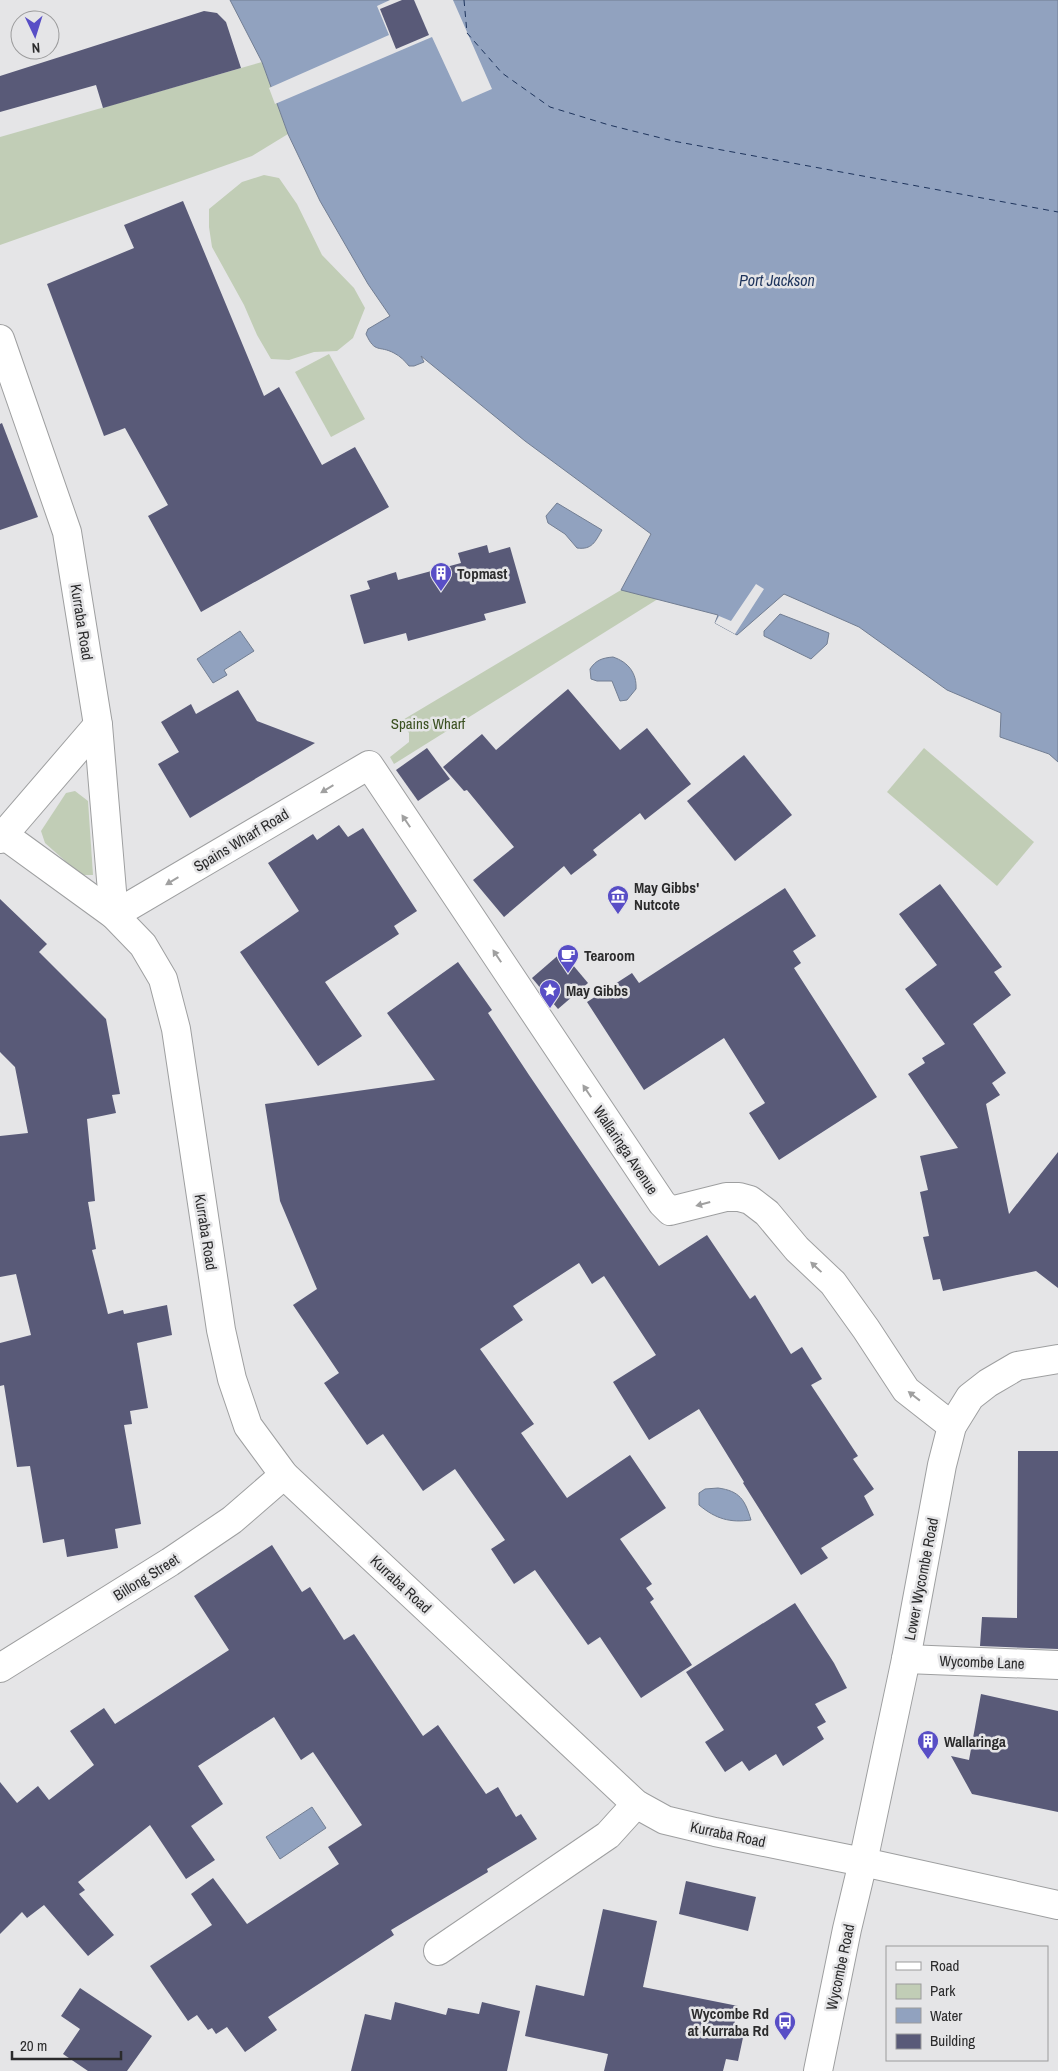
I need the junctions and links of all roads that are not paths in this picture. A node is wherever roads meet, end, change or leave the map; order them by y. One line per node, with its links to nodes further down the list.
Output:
1 (0, 339): 2 (street, Kurraba Road)
2 (98, 725): 4 (street); 5 (street, Kurraba Road)
3 (369, 765): 5 (street, Spains Wharf Road, one-way to 5); 7 (street, Wallaringa Avenue, one-way to 3)
4 (2, 837): 5 (street, Kurraba Road)
5 (114, 915): 8 (street, Kurraba Road)
6 (1058, 1360): 7 (street, Lower Wycombe Road)
7 (952, 1426): 9 (street, Lower Wycombe Road)
8 (284, 1475): 11 (street, Billong Street); 12 (street, Kurraba Road)
9 (906, 1660): 10 (street, Wycombe Lane); 13 (street, Lower Wycombe Road)
10 (1058, 1665)
11 (0, 1668)
12 (636, 1804): 13 (street, Kurraba Road); 15 (street)
13 (863, 1862): 14 (street, Kurraba Road); 16 (street, Wycombe Road)
14 (1058, 1905)
15 (438, 1951)
16 (818, 2071)

